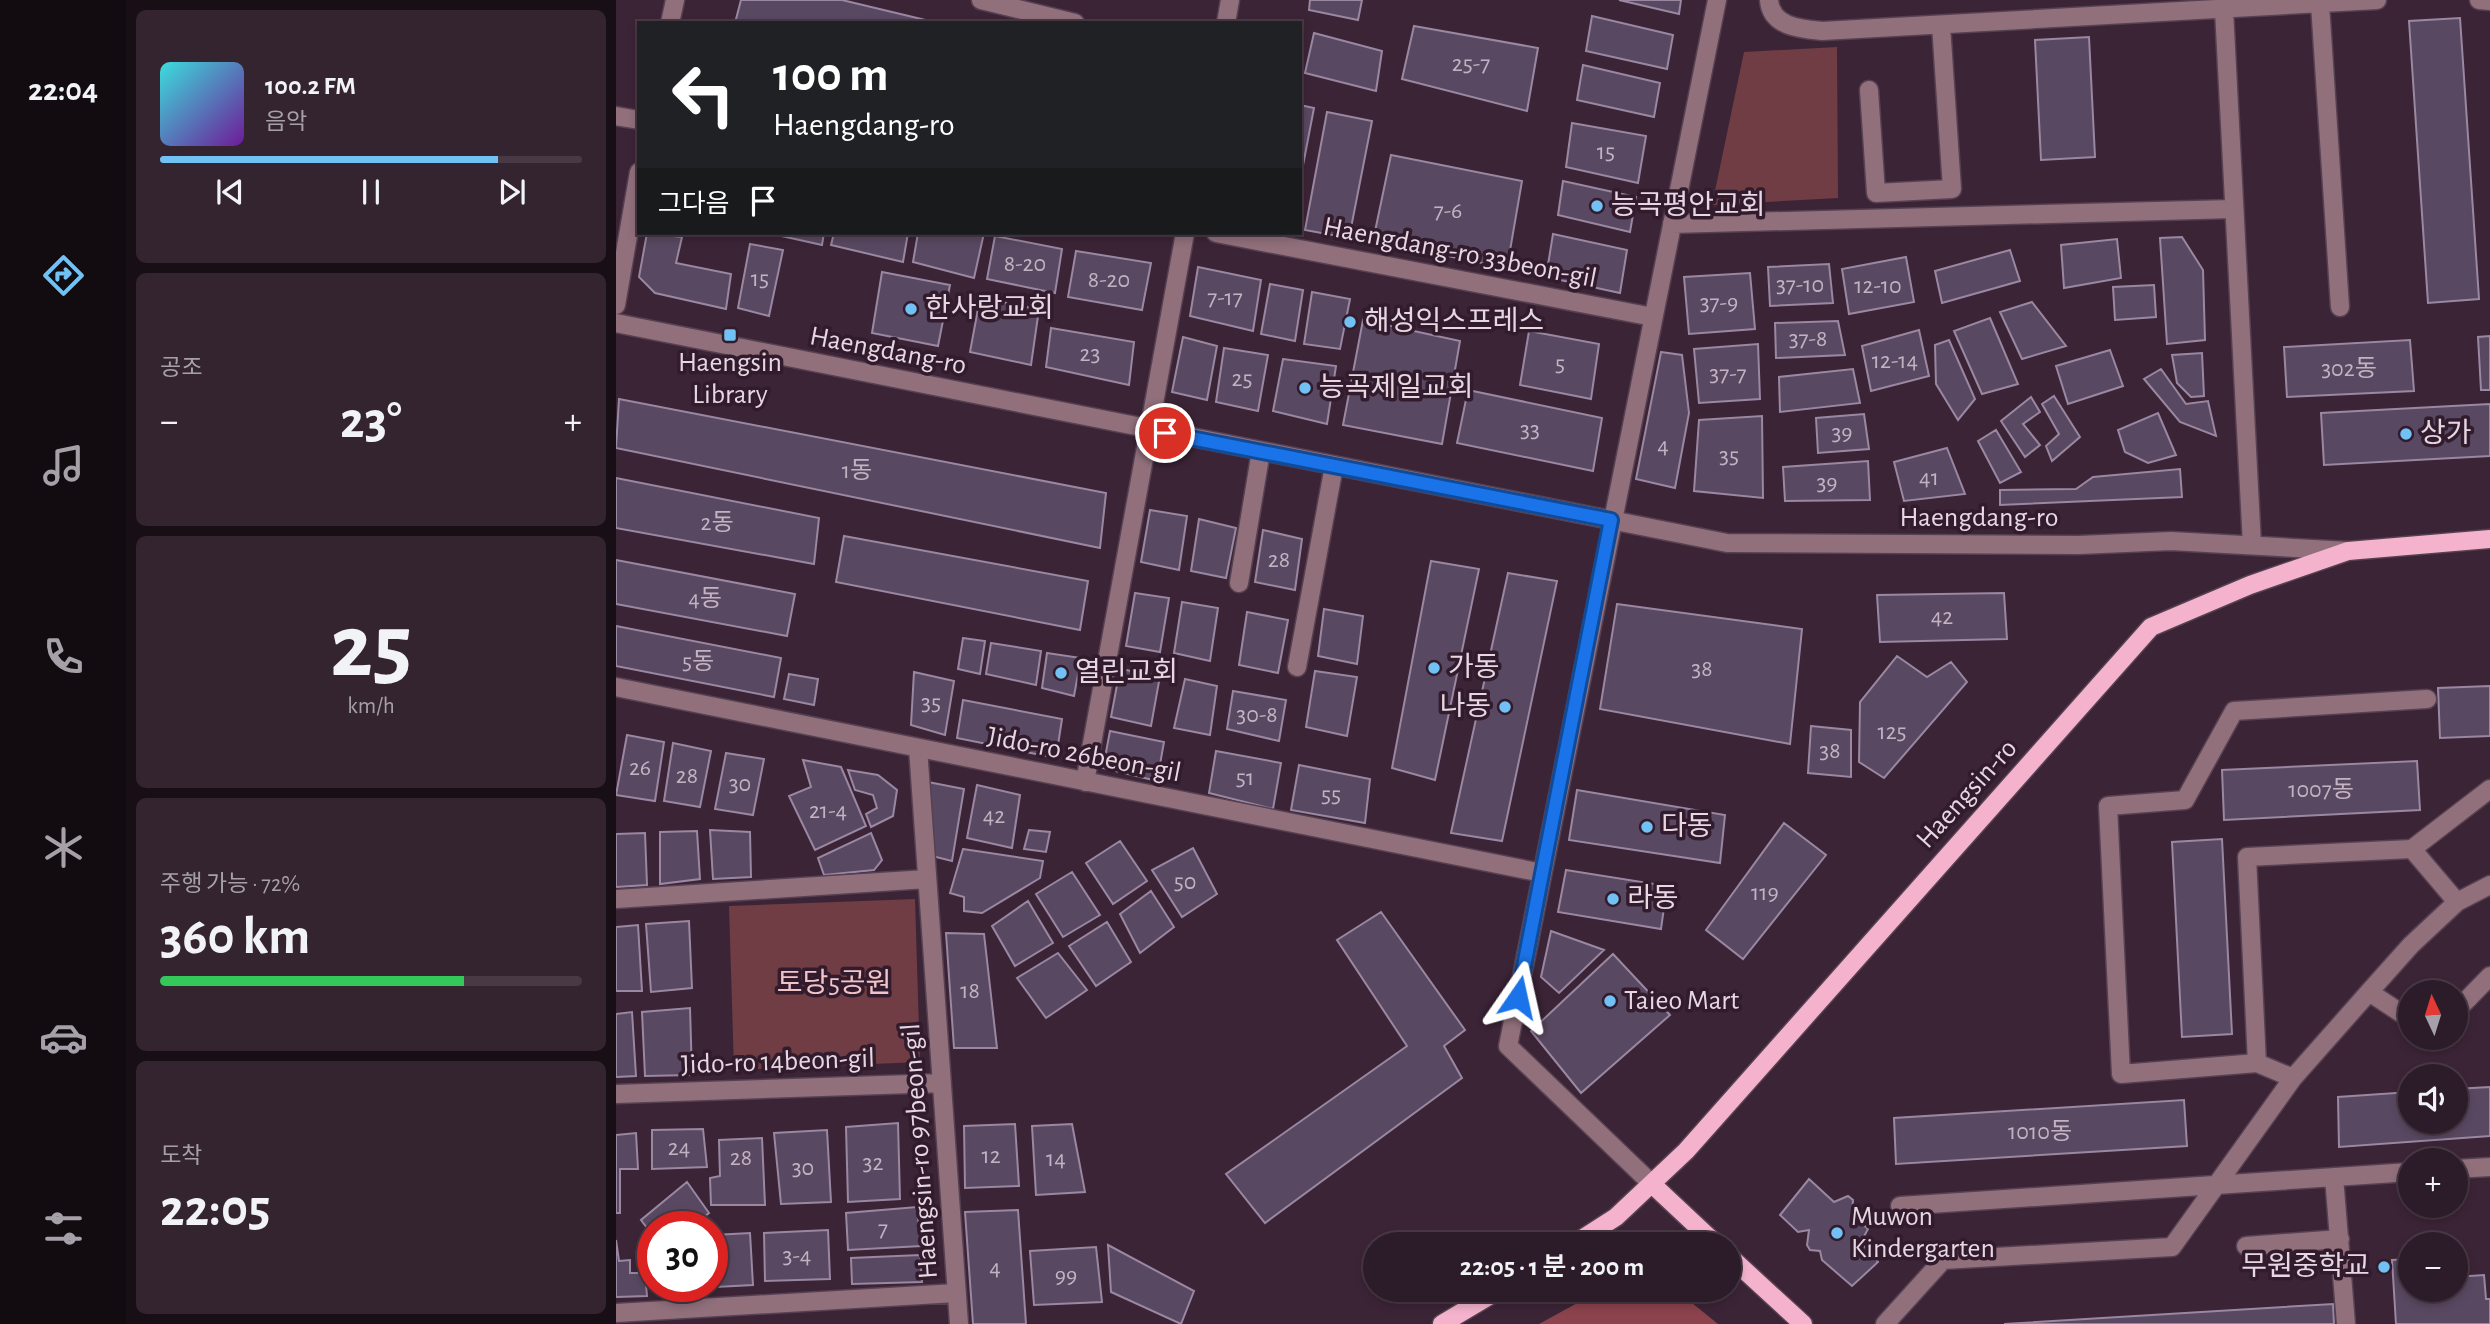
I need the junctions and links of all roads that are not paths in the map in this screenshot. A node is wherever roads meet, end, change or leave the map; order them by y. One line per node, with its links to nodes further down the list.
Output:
1 (676, 0): 12 (street)
2 (981, 0): 10 (street)
3 (1230, 0): 14 (street)
4 (1717, 0): 21 (street)
5 (1769, 0): 15 (street)
6 (2377, 0): 9 (street)
7 (2479, 0): 8 (street)
8 (2490, 1)
9 (2320, 4): 11 (street); 25 (street)
10 (1040, 7): 13 (street)
11 (2213, 7): 15 (street); 20 (street)
12 (671, 21)
13 (1071, 21)
14 (1226, 21)
15 (1941, 25): 16 (street)
16 (1869, 90)
17 (616, 116): 18 (street)
18 (637, 120)
19 (637, 184): 24 (street)
20 (2232, 209): 21 (street); 33 (street)
21 (1672, 224): 26 (street)
22 (1185, 235): 28 (street)
23 (1226, 235): 26 (street, Haengdang-ro 33beon-gil)
24 (616, 305)
25 (2340, 307)
26 (1653, 317): 31 (street)
27 (616, 323): 28 (street, Haengdang-ro)
28 (1151, 430): 29 (street, Haengdang-ro); 40 (street)
29 (1261, 452): 30 (street, Haengdang-ro); 35 (street)
30 (1334, 466): 31 (street, Haengdang-ro); 36 (street)
31 (1611, 520): 33 (street, Haengdang-ro); 43 (street)
32 (2490, 539): 34 (main road, Haengsin-ro)
33 (2252, 545): 34 (street, Haengdang-ro)
34 (2348, 551): 60 (main road, Haengsin-ro)
35 (1239, 583)
36 (1297, 667)
37 (616, 687): 39 (street, Jido-ro 26beon-gil)
38 (2427, 699): 52 (street)
39 (918, 748): 40 (street, Jido-ro 26beon-gil); 44 (street, Haengsin-ro 97beon-gil)
40 (1085, 782): 43 (street, Jido-ro 26beon-gil)
41 (2490, 789): 42 (street)
42 (2412, 849): 47 (street); 52 (street)
43 (1542, 873): 60 (street)
44 (928, 879): 46 (street); 54 (street, Haengsin-ro 97beon-gil)
45 (2490, 885): 47 (street)
46 (616, 899)
47 (2457, 902): 49 (street)
48 (2490, 976): 50 (street)
49 (2369, 992): 51 (street); 53 (street)
50 (2468, 999)
51 (2398, 1011)
52 (2257, 1063): 53 (street)
53 (2293, 1078): 61 (street)
54 (942, 1083): 55 (street, Jido-ro 14beon-gil); 68 (street, Haengsin-ro 97beon-gil)
55 (616, 1094)
56 (2490, 1167): 57 (street)
57 (2468, 1168)
58 (2398, 1173): 59 (street)
59 (2334, 1177): 61 (street); 65 (street)
60 (1653, 1185): 63 (main road, Haengsin-ro); 64 (main road)
61 (2217, 1185): 62 (street); 70 (street)
62 (1900, 1206)
63 (1593, 1232)
64 (1703, 1232)
65 (2340, 1239): 66 (street); 77 (street)
66 (2246, 1246)
67 (1741, 1267): 74 (main road)
68 (956, 1293): 71 (street, Haengsin-ro 97beon-gil); 72 (street, Haengsin-ro 97beon-gil)
69 (1479, 1302): 73 (main road)
70 (1905, 1304): 75 (street); 76 (street)
71 (616, 1313)
72 (958, 1324)
73 (1442, 1324)
74 (1803, 1324)
75 (1885, 1324)
76 (1906, 1324)
77 (2346, 1324)

